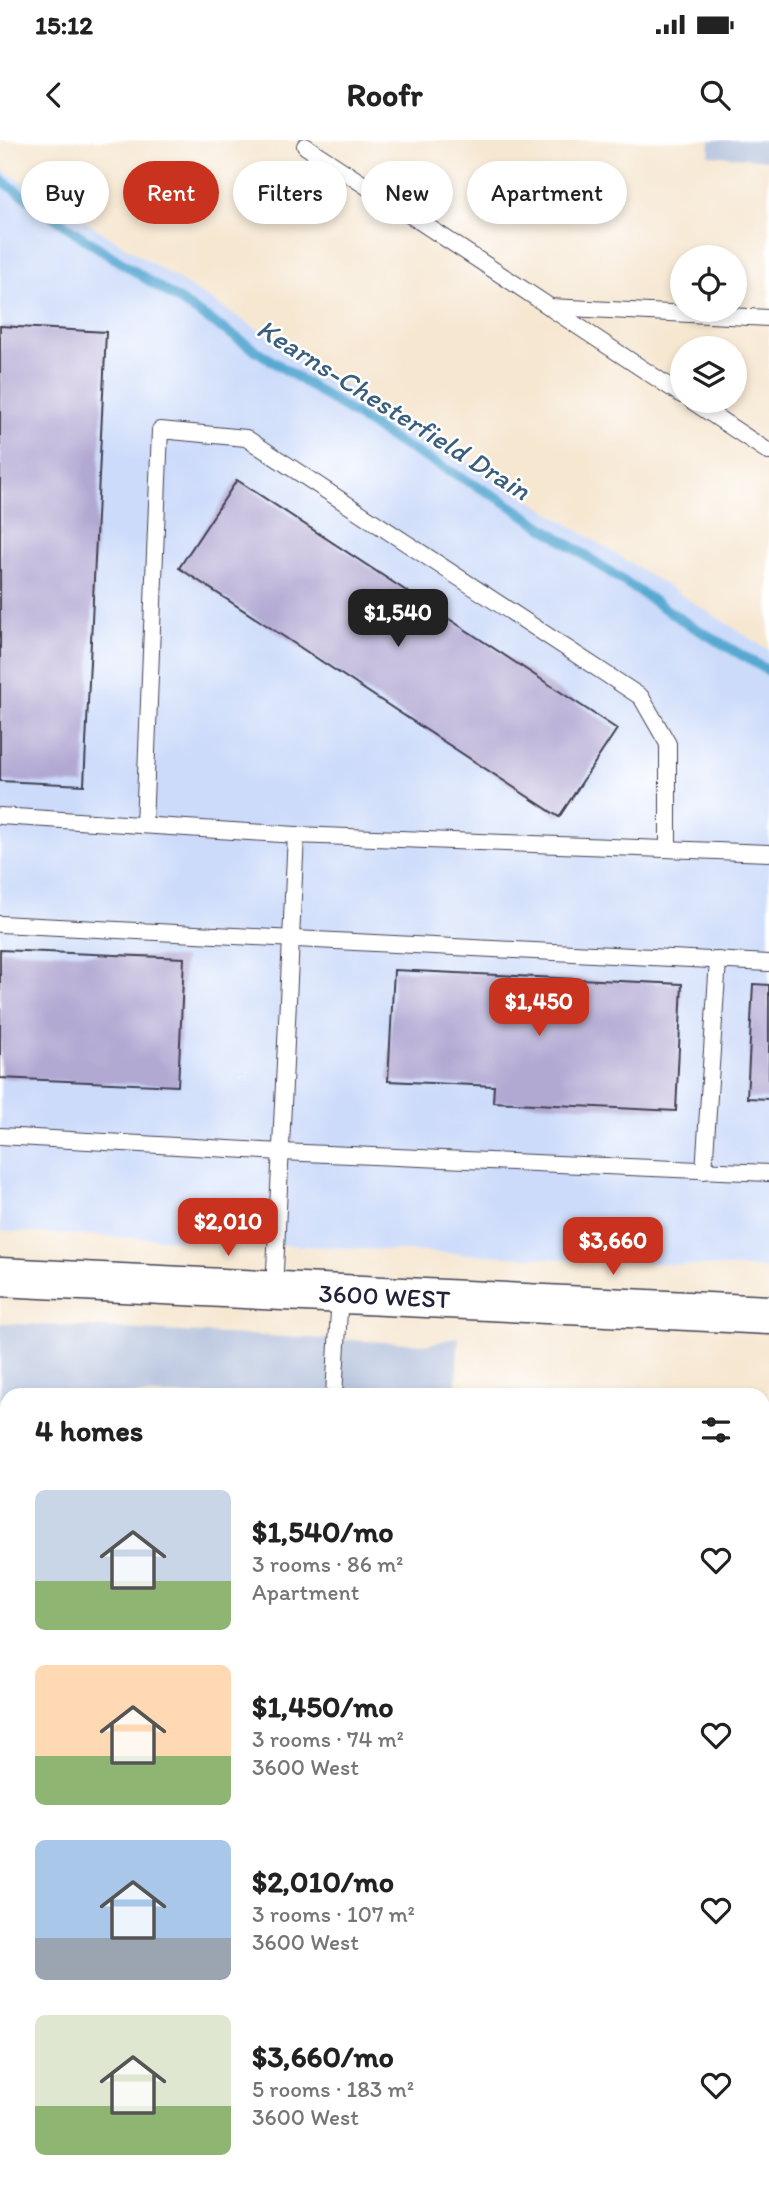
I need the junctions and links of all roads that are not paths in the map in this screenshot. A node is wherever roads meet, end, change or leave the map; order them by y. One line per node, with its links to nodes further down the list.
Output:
1 (305, 146): 2 (lane)
2 (550, 307): 3 (lane); 4 (lane)
3 (769, 318)
4 (670, 387)
5 (710, 413): 6 (lane)
6 (769, 452)
7 (0, 816): 8 (lane)
8 (144, 825): 9 (lane); 10 (lane)
9 (296, 835): 10 (lane); 13 (lane)
10 (668, 849): 11 (lane)
11 (769, 853)
12 (0, 924): 13 (lane)
13 (291, 938): 14 (lane); 17 (lane)
14 (718, 960): 15 (lane); 18 (lane)
15 (769, 963)
16 (0, 1136): 17 (lane)
17 (281, 1152): 18 (lane); 21 (lane)
18 (704, 1171): 19 (lane)
19 (769, 1173)
20 (0, 1277): 21 (street, 3600 WEST)
21 (274, 1291): 22 (street, 3600 WEST)
22 (340, 1294): 23 (street, 3600 WEST); 24 (lane)
23 (769, 1315)
24 (334, 1388)

